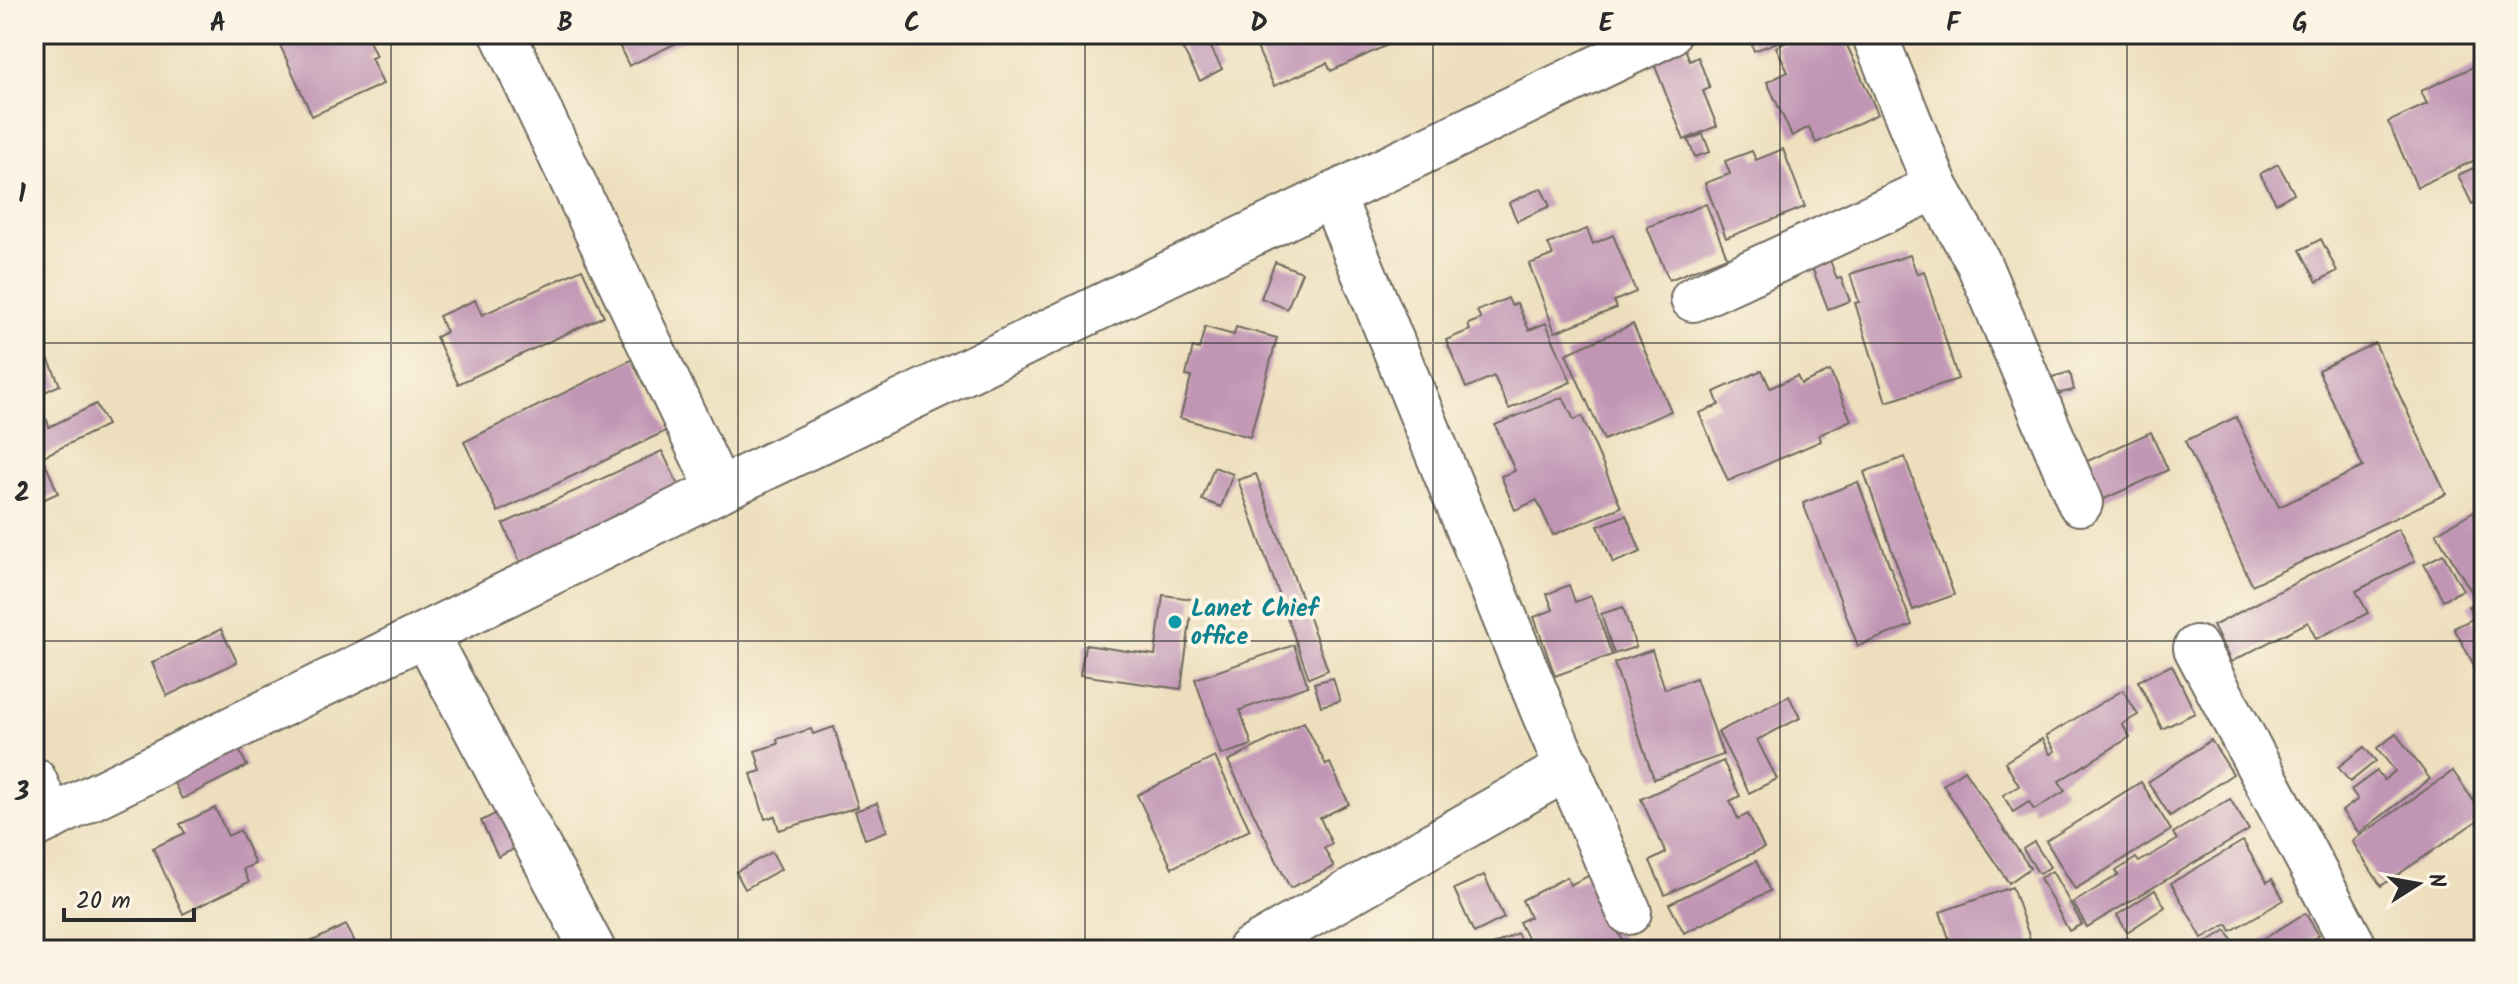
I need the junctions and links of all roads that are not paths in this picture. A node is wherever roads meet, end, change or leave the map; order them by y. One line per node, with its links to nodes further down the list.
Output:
1 (503, 34): 7 (street)
2 (1668, 34): 5 (street)
3 (1874, 34): 4 (street)
4 (1936, 187): 6 (street); 8 (street)
5 (1332, 195): 7 (street); 11 (street)
6 (1693, 299)
7 (719, 490): 9 (street)
8 (2080, 503)
9 (426, 635): 12 (street); 14 (street)
10 (2196, 648): 16 (street)
11 (1569, 767): 13 (street); 15 (street)
12 (40, 808)
13 (1629, 912)
14 (593, 950)
15 (1249, 950)
16 (2356, 950)

